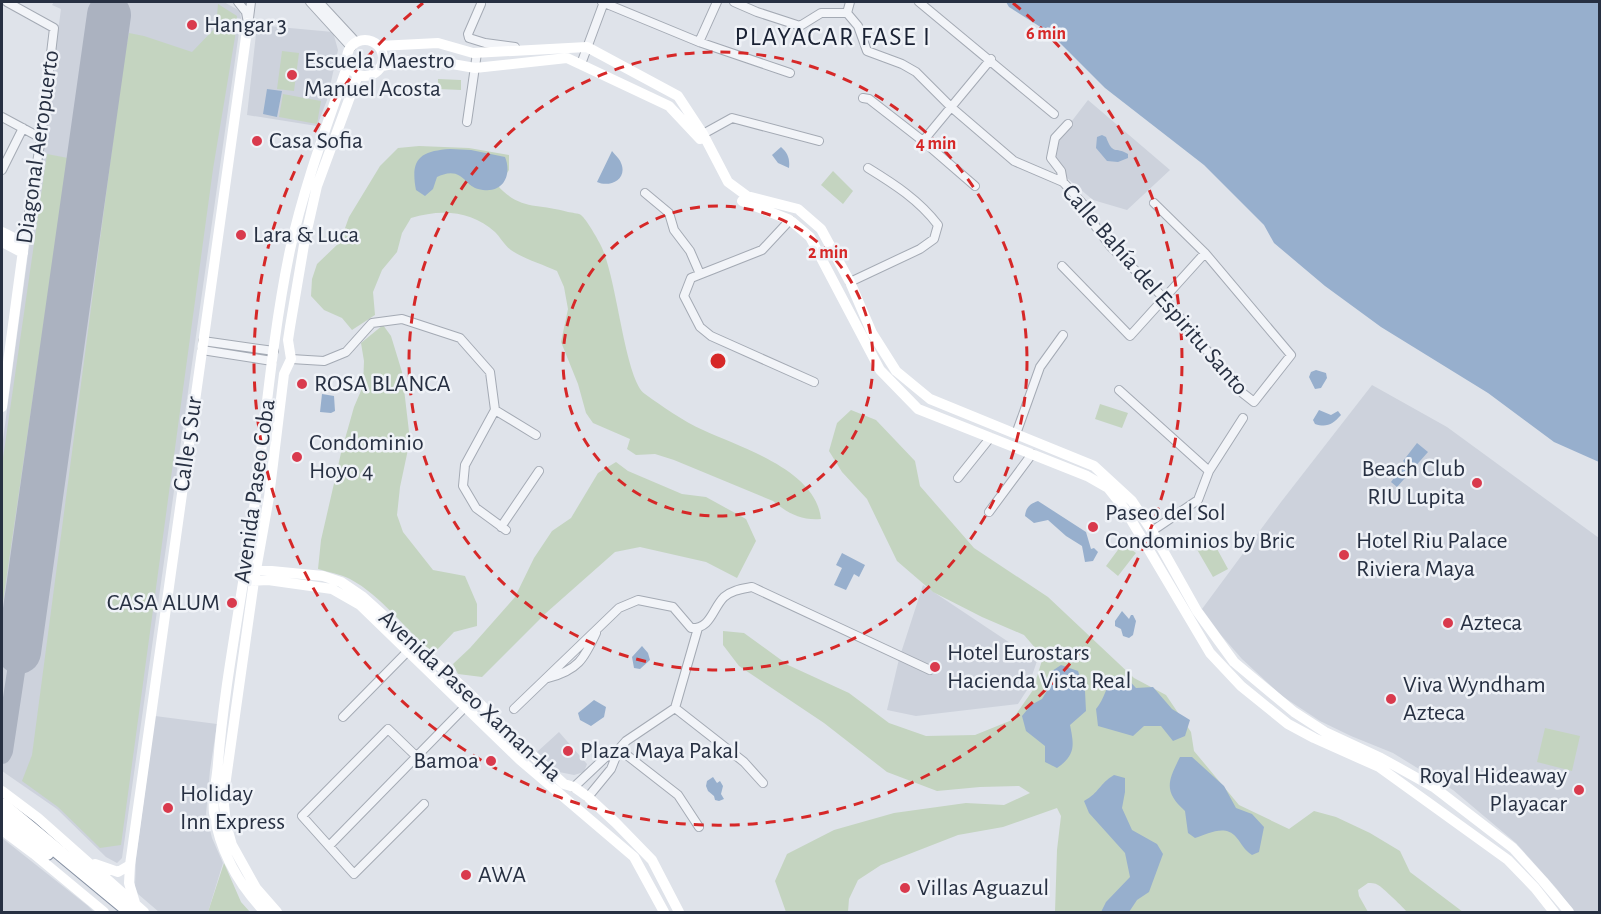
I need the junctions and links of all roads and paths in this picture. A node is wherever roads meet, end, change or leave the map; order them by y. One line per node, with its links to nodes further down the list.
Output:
1 (7, 2): 35 (street, Diagonal Aeropuerto)
2 (241, 2): 13 (street)
3 (251, 2): 13 (street)
4 (310, 2): 15 (street)
5 (319, 2): 15 (street)
6 (603, 2): 14 (street); 17 (street)
7 (717, 2): 14 (street)
8 (734, 2): 12 (street)
9 (850, 2): 12 (street)
10 (919, 2): 20 (street)
11 (481, 4): 18 (street)
12 (847, 13): 28 (street, Calle Bahía del Espiritu Santo)
13 (248, 23): 60 (main road, Calle 5 Sur)
14 (699, 42): 25 (street)
15 (354, 45): 16 (main road); 21 (main road)
16 (380, 46): 19 (main road); 23 (main road)
17 (587, 48): 18 (main road); 22 (street); 34 (main road)
18 (540, 50): 19 (main road)
19 (477, 53): 24 (street)
20 (991, 59): 28 (street); 29 (street)
21 (348, 64): 26 (main road); 57 (main road, Avenida Paseo Coba)
22 (581, 64): 24 (main road); 44 (main road)
23 (382, 66): 24 (main road); 26 (main road)
24 (475, 68): 31 (street)
25 (790, 73)
26 (358, 75): 58 (main road, Avenida Paseo Coba)
27 (863, 98): 37 (street)
28 (951, 107): 37 (street); 40 (street, Calle Bahía del Espiritu Santo)
29 (1054, 114)
30 (2, 117): 33 (street)
31 (467, 122)
32 (1068, 124): 40 (street)
33 (24, 128): 35 (street); 39 (street)
34 (703, 134): 36 (street); 49 (main road)
35 (41, 138): 47 (street, Diagonal Aeropuerto)
36 (819, 141)
37 (923, 141): 41 (street)
38 (868, 168): 53 (street)
39 (2, 170)
40 (1063, 183): 54 (street, Calle Bahía del Espiritu Santo)
41 (975, 186)
42 (645, 193): 52 (street)
43 (1154, 203): 48 (street)
44 (790, 220): 50 (main road); 52 (street)
45 (2, 232): 47 (main road)
46 (2, 242): 47 (main road)
47 (24, 248): 63 (main road, Diagonal Aeropuerto)
48 (1205, 253): 54 (street); 54 (street, Calle Bahía del Espiritu Santo)
49 (837, 258): 50 (main road); 53 (main road)
50 (825, 265): 56 (main road)
51 (1062, 266): 54 (street)
52 (700, 274): 64 (street)
53 (850, 282): 55 (main road)
54 (1164, 298)
55 (864, 314): 56 (main road); 71 (main road)
56 (854, 320): 72 (main road)
57 (278, 325): 58 (main road); 61 (main road, Avenida Paseo Coba)
58 (290, 327): 62 (main road, Avenida Paseo Coba)
59 (1063, 335): 73 (street)
60 (202, 346): 61 (street); 112 (main road, Calle 5 Sur)
61 (273, 356): 65 (main road, Avenida Paseo Coba)
62 (291, 359): 67 (main road, Avenida Paseo Coba); 69 (street)
63 (4, 363): 68 (main road, Diagonal Aeropuerto)
64 (814, 382)
65 (270, 390): 67 (main road); 85 (main road, Avenida Paseo Coba)
66 (1119, 390): 79 (street)
67 (282, 392): 84 (main road, Avenida Paseo Coba)
68 (2, 407)
69 (495, 410): 74 (street); 78 (street)
70 (1244, 418): 79 (street)
71 (982, 420): 72 (main road); 73 (main road)
72 (978, 432): 75 (main road)
73 (1016, 434): 76 (main road)
74 (536, 435)
75 (990, 438): 77 (main road); 80 (street)
76 (1043, 445): 77 (main road); 81 (main road)
77 (1035, 455): 81 (main road); 82 (street)
78 (539, 471)
79 (1209, 471): 83 (street)
80 (958, 478)
81 (1128, 505): 83 (main road); 115 (main road)
82 (989, 512)
83 (1152, 531): 115 (main road)
84 (257, 568): 85 (main road, Avenida Paseo Xaman-Ha); 86 (main road, Avenida Paseo Coba); 99 (main road, Avenida Paseo Xaman-Ha)
85 (245, 569): 86 (main road, Avenida Paseo Coba)
86 (249, 581): 89 (main road, Avenida Paseo Xaman-Ha); 113 (main road, Avenida Paseo Coba); 114 (main road, Avenida Paseo Coba)
87 (698, 628): 88 (street); 90 (street); 94 (street)
88 (598, 629): 91 (street); 91 (street)
89 (408, 651): 92 (main road, Avenida Paseo Xaman-Ha); 95 (street)
90 (930, 670)
91 (547, 678): 93 (street)
92 (465, 707): 97 (street); 108 (main road, Avenida Paseo Xaman-Ha)
93 (514, 708)
94 (675, 708): 96 (street); 98 (street)
95 (343, 717)
96 (619, 749): 99 (street); 101 (street); 106 (street)
97 (417, 757): 110 (street); 110 (street)
98 (763, 783)
99 (574, 787): 101 (main road, Avenida Paseo Xaman-Ha)
100 (2, 791): 111 (main road)
101 (588, 797): 105 (main road, Avenida Paseo Xaman-Ha)
102 (424, 804): 110 (street)
103 (2, 805): 109 (highway)
104 (2, 818): 118 (highway)
105 (616, 823): 108 (main road); 123 (main road, Avenida Paseo Xaman-Ha)
106 (699, 827)
107 (2, 830): 117 (main road)
108 (608, 832): 122 (main road, Avenida Paseo Xaman-Ha)
109 (38, 834): 111 (highway); 116 (highway)
110 (330, 846)
111 (88, 862): 112 (main road); 116 (main road)
112 (130, 865): 116 (main road, Calle 5 Sur)
113 (247, 871): 114 (main road); 121 (main road, Avenida Paseo Coba)
114 (235, 872): 120 (main road, Avenida Paseo Coba)
115 (1539, 884): 124 (main road); 125 (main road)
116 (133, 908): 119 (main road)
117 (104, 912)
118 (117, 912)
119 (144, 912)
120 (265, 912)
121 (277, 912)
122 (664, 912)
123 (679, 912)
124 (1554, 912)
125 (1569, 912)

